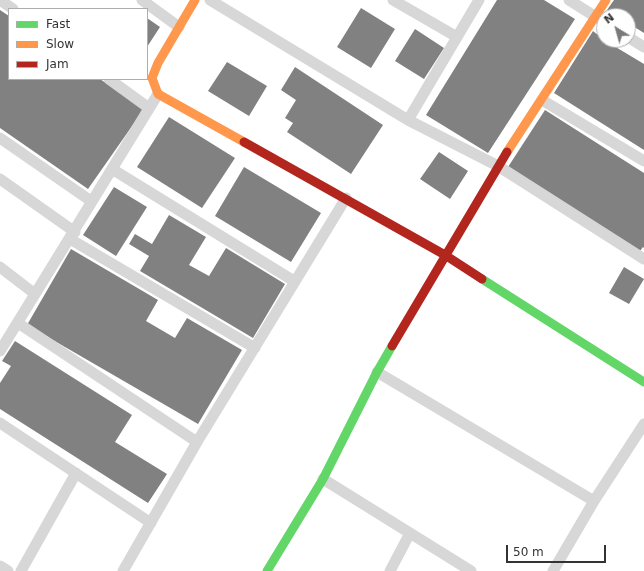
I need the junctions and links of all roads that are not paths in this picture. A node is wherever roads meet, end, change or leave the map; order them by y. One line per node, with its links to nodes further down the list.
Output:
1 (0, 0): 8 (street)
2 (142, 0): 11 (street)
3 (195, 0): 11 (street)
4 (210, 0): 17 (street)
5 (393, 0): 12 (street)
6 (479, 0): 12 (street)
7 (569, 0): 9 (street)
8 (11, 8)
9 (596, 17)
10 (596, 25): 15 (street)
11 (179, 27): 14 (street)
12 (457, 37): 17 (street)
13 (110, 80): 16 (street)
14 (158, 94): 16 (street); 23 (street)
15 (542, 100): 19 (street); 20 (street)
16 (149, 108): 21 (street)
17 (408, 120): 20 (street)
18 (0, 138): 24 (street)
19 (644, 161)
20 (498, 166): 26 (street); 27 (street)
21 (112, 169): 24 (street); 29 (street)
22 (0, 179): 25 (street)
23 (346, 198): 26 (street); 29 (street)
24 (91, 202): 25 (street)
25 (72, 236): 30 (street); 32 (street)
26 (444, 255): 34 (street); 35 (street)
27 (644, 259)
28 (0, 267): 30 (street)
29 (294, 281): 32 (street)
30 (35, 294): 31 (street)
31 (18, 323): 33 (street); 38 (street)
32 (255, 348): 38 (street)
33 (0, 351)
34 (377, 372): 40 (street); 41 (street)
35 (644, 382)
36 (0, 423): 39 (street)
37 (644, 424): 41 (street)
38 (198, 442): 42 (street)
39 (76, 473): 42 (street); 46 (street)
40 (323, 479): 43 (street); 48 (street)
41 (594, 501): 51 (street)
42 (151, 523): 47 (street)
43 (410, 533): 49 (street); 50 (street)
44 (0, 566): 45 (street)
45 (8, 571)
46 (21, 571)
47 (123, 571)
48 (267, 571)
49 (390, 571)
50 (471, 571)
51 (553, 571)

